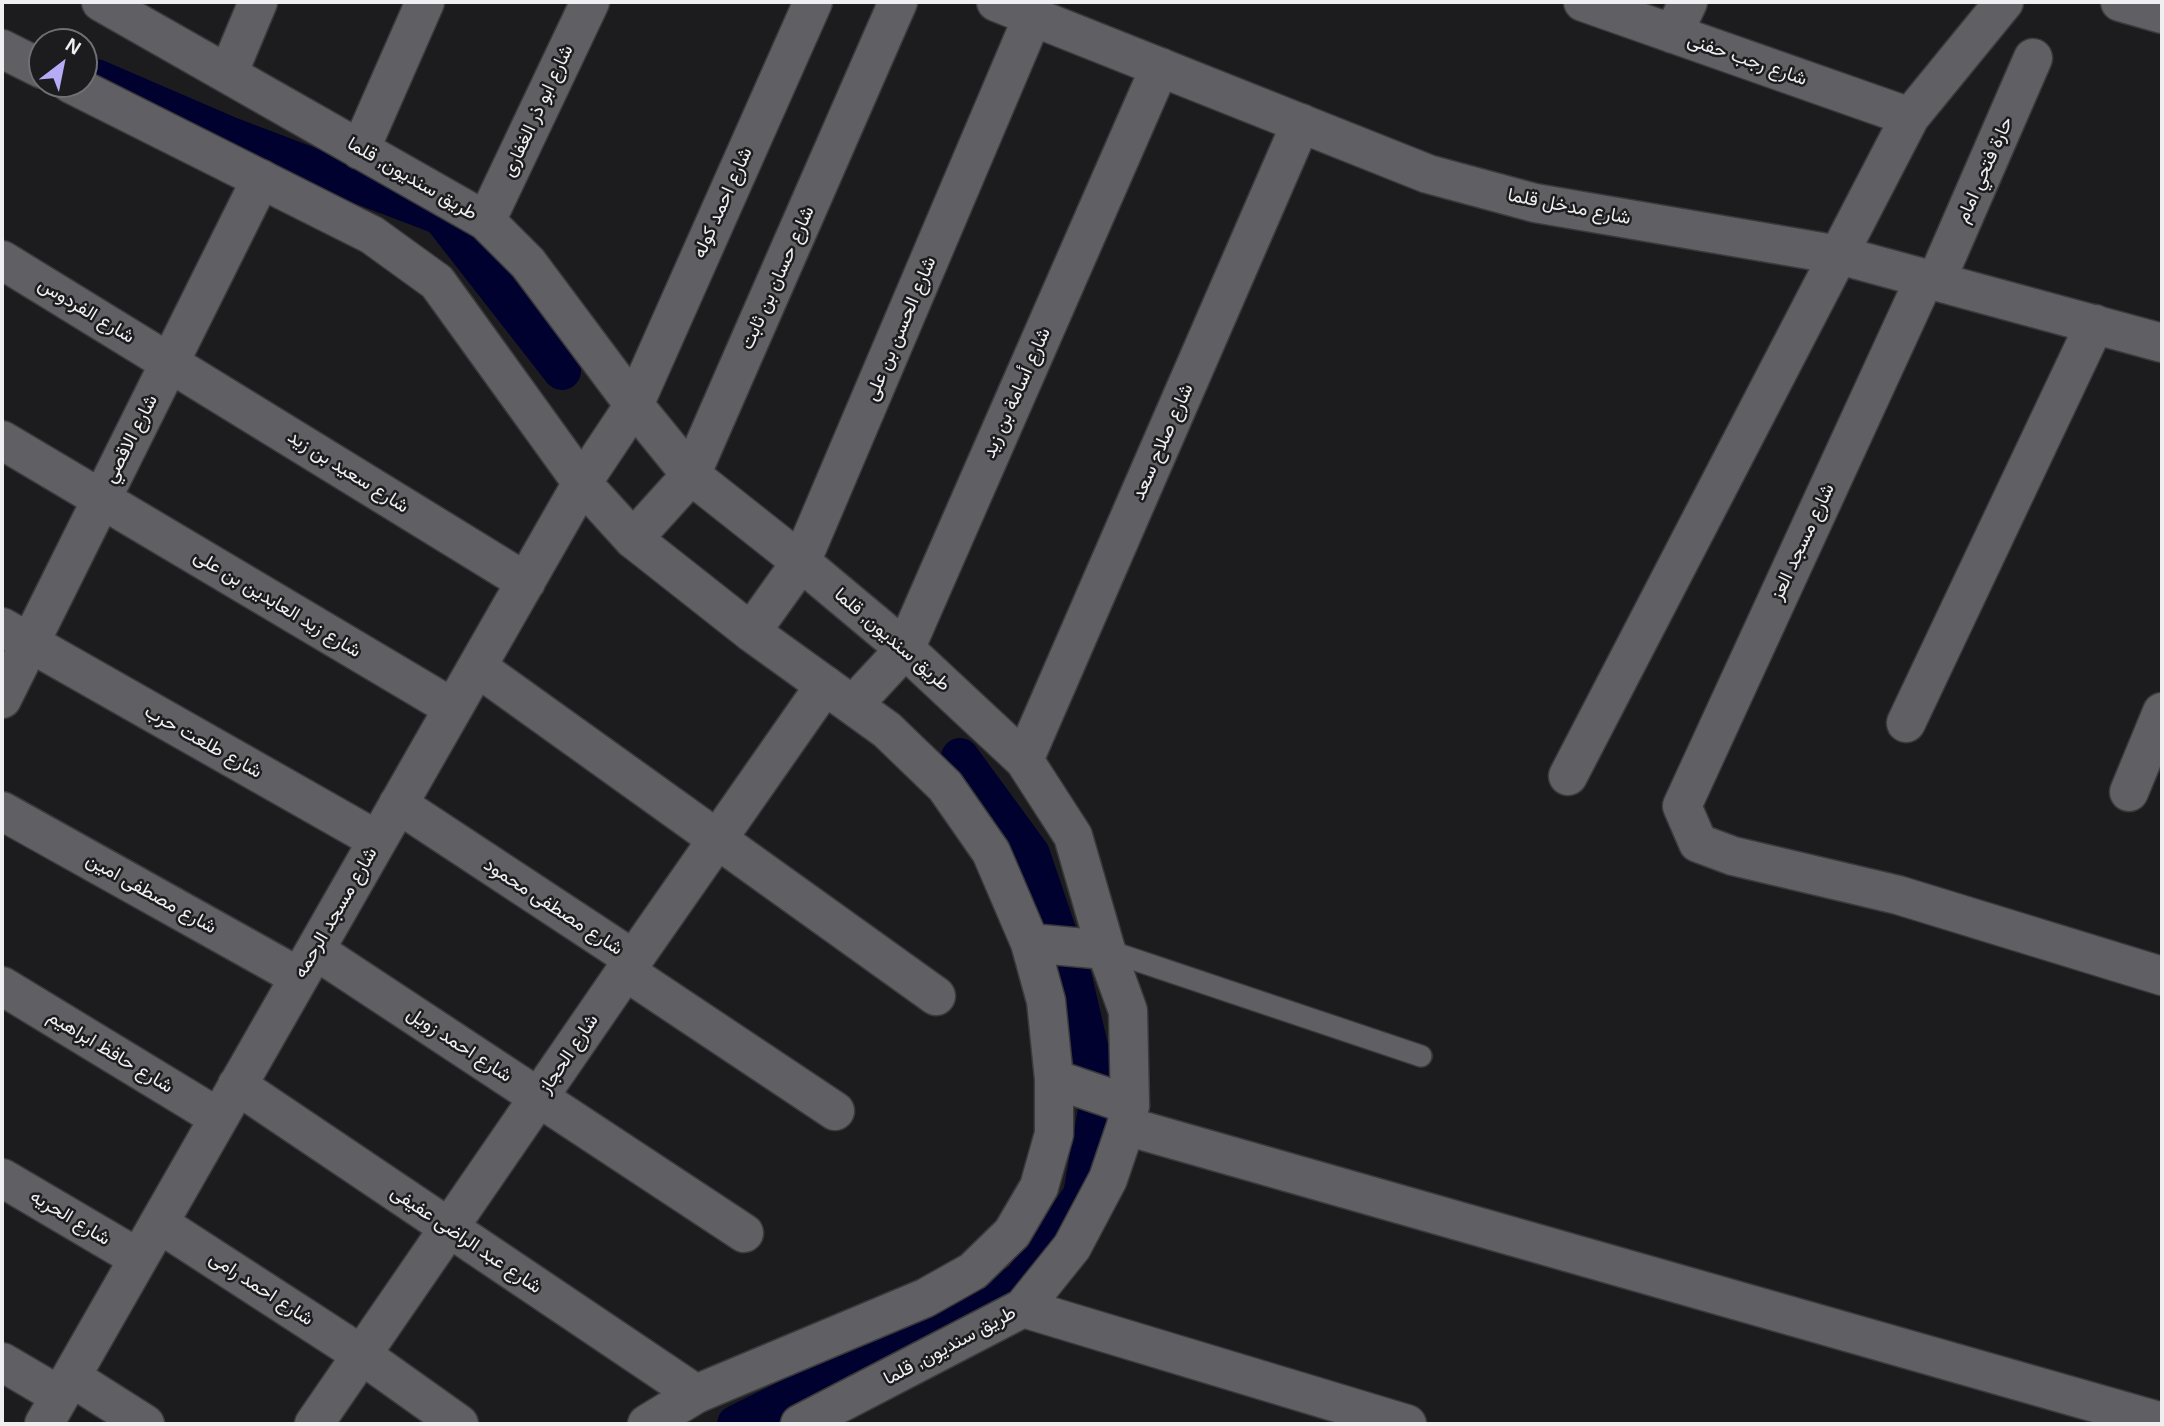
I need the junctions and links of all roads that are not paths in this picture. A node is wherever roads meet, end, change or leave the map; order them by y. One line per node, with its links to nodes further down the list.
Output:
1 (102, 2): 18 (street, طريق سنديون, قلما)
2 (258, 2): 18 (street)
3 (425, 2): 22 (street)
4 (590, 2): 24 (street, شارع ابو ذر الغفارى)
5 (813, 2): 31 (street, شارع احمد كوله)
6 (898, 2): 33 (street, شارع حسان بن ثابت)
7 (996, 2): 12 (street, شارع مدخل قلما)
8 (1583, 2): 13 (street, شارع رجب حفنى)
9 (2004, 2): 20 (street)
10 (2120, 2): 11 (street)
11 (2162, 14)
12 (1033, 16): 17 (street, شارع مدخل قلما); 37 (street, شارع الحسن بن على)
13 (1681, 18): 20 (street, شارع رجب حفنى)
14 (2, 49): 16 (street)
15 (2033, 58): 27 (street, حارة فتحي امام)
16 (28, 62)
17 (1160, 67): 21 (street, شارع مدخل قلما); 41 (street, شارع أسامة بن زيد)
18 (228, 74): 22 (street, طريق سنديون, قلما)
19 (98, 98): 23 (street)
20 (1910, 117): 25 (street)
21 (1301, 123): 25 (street, شارع مدخل قلما); 48 (street, شارع صلاح سعد)
22 (360, 150): 24 (street, طريق سنديون, قلما)
23 (261, 179): 30 (street, شارع الاقصي); 34 (street)
24 (486, 221): 31 (street, طريق سنديون, قلما)
25 (1839, 255): 27 (street, شارع مدخل قلما); 49 (street)
26 (2, 260): 30 (street, شارع الفردوس)
27 (1931, 280): 28 (street, شارع مدخل قلما); 59 (street, شارع مسجد العز)
28 (2095, 324): 29 (street, شارع مدخل قلما); 47 (street)
29 (2162, 343)
30 (170, 362): 35 (street, شارع الاقصي); 38 (street, شارع سعيد بن زيد)
31 (634, 405): 33 (street, طريق سنديون, قلما); 34 (street, شارع مسجد الرحمه)
32 (2, 440): 35 (street, شارع زيد العابدين بن على)
33 (691, 475): 36 (street, شارع حسان بن ثابت); 37 (street, طريق سنديون, قلما)
34 (582, 483): 36 (street); 38 (street, شارع مسجد الرحمه)
35 (101, 499): 40 (street, شارع الاقصي); 45 (street, شارع زيد العابدين بن على)
36 (634, 539): 39 (street)
37 (801, 562): 39 (street, شارع الحسن بن على); 41 (street, طريق سنديون, قلما)
38 (526, 582): 42 (street, شارع مسجد الرحمه)
39 (751, 632): 43 (street)
40 (15, 636): 44 (street, شارع الاقصي); 54 (street, شارع طلعت حرب)
41 (905, 649): 43 (street, شارع أسامة بن زيد); 48 (street, طريق سنديون, قلما)
42 (477, 667): 45 (street, شارع مسجد الرحمه); 53 (street)
43 (839, 695): 53 (street, شارع الحجاز); 55 (street)
44 (2, 699)
45 (453, 708): 51 (street, شارع مسجد الرحمه)
46 (2162, 712): 50 (street)
47 (1906, 723)
48 (1024, 760): 56 (street, طريق سنديون, قلما)
49 (1568, 776)
50 (2129, 792)
51 (398, 804): 54 (street, شارع مسجد الرحمه); 57 (street, شارع مصطفى محمود)
52 (2, 811): 58 (street, شارع مصطفى امين)
53 (718, 839): 57 (street, شارع الحجاز); 61 (street)
54 (377, 840): 58 (street, شارع مسجد الرحمه)
55 (1030, 943): 56 (street); 63 (street)
56 (1106, 950): 62 (lane); 67 (street, طريق سنديون, قلما)
57 (631, 963): 64 (street, شارع الحجاز); 66 (street, شارع مصطفى محمود)
58 (307, 964): 64 (street, شارع احمد زويل); 65 (street, شارع مسجد الرحمه)
59 (2162, 976)
60 (2, 986): 65 (street, شارع حافظ ابراهيم)
61 (936, 996)
62 (1421, 1056)
63 (1054, 1079): 67 (street); 76 (street)
64 (539, 1098): 70 (street, شارع الحجاز); 71 (street, شارع احمد زويل)
65 (228, 1102): 69 (street, شارع مسجد الرحمه); 70 (street, شارع عبد الراضى عفيفى)
66 (835, 1111)
67 (1128, 1116): 73 (street, طريق سنديون, قلما); 78 (street)
68 (2, 1178): 72 (street, شارع الحريه)
69 (159, 1224): 72 (street, شارع مسجد الرحمه); 74 (street, شارع احمد رامى)
70 (449, 1228): 74 (street, شارع الحجاز); 76 (street, شارع عبد الراضى عفيفى)
71 (744, 1233)
72 (138, 1258): 77 (street, شارع مسجد الرحمه)
73 (1023, 1308): 83 (street, طريق سنديون, قلما); 84 (street)
74 (362, 1355): 80 (street, شارع الحجاز); 81 (street, شارع احمد رامى)
75 (2, 1362): 77 (street)
76 (696, 1394): 82 (street)
77 (58, 1399): 79 (street)
78 (2162, 1422)
79 (145, 1424)
80 (314, 1424)
81 (459, 1424)
82 (648, 1424)
83 (800, 1424)
84 (1407, 1424)

